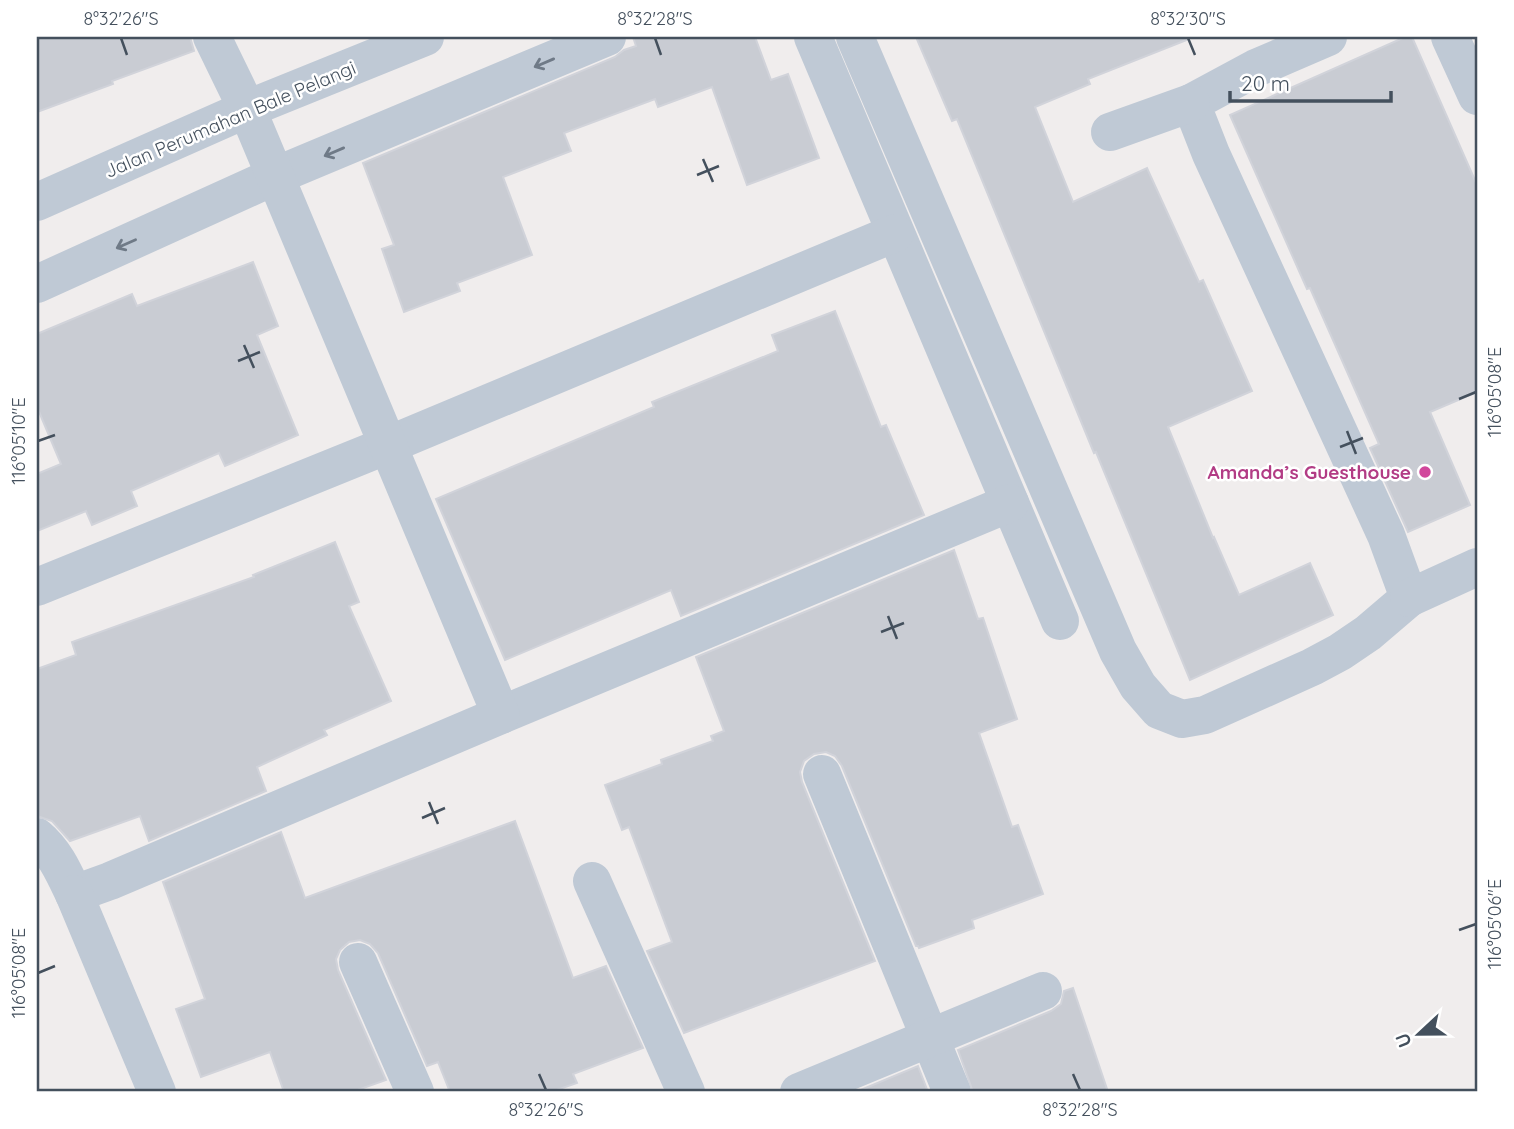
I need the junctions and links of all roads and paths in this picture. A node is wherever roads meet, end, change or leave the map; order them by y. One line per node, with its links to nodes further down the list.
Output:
1 (212, 37): 10 (street)
2 (425, 37): 10 (street, Jalan Perumahan Bale Pelangi)
3 (607, 37): 12 (street, one-way to 12)
4 (813, 37): 14 (street)
5 (855, 37): 20 (street)
6 (1328, 37): 9 (street)
7 (1450, 37): 8 (street)
8 (1477, 96)
9 (1191, 103): 11 (street); 20 (street)
10 (247, 109): 12 (street); 13 (street, Jalan Perumahan Bale Pelangi)
11 (1110, 132)
12 (275, 177): 15 (street, one-way to 15); 16 (street)
13 (37, 202)
14 (895, 233): 16 (street); 17 (street)
15 (37, 284)
16 (388, 445): 19 (street); 22 (street)
17 (1010, 503): 21 (street); 22 (street)
18 (1477, 567): 20 (street)
19 (37, 587)
20 (1409, 598)
21 (1060, 621)
22 (501, 715): 26 (street)
23 (822, 774): 29 (street)
24 (37, 837): 26 (street)
25 (592, 881): 32 (street)
26 (74, 894): 30 (street)
27 (358, 962): 31 (street)
28 (1043, 991): 29 (street)
29 (928, 1037): 33 (street); 34 (street)
30 (156, 1092)
31 (415, 1092)
32 (685, 1092)
33 (799, 1092)
34 (952, 1092)

